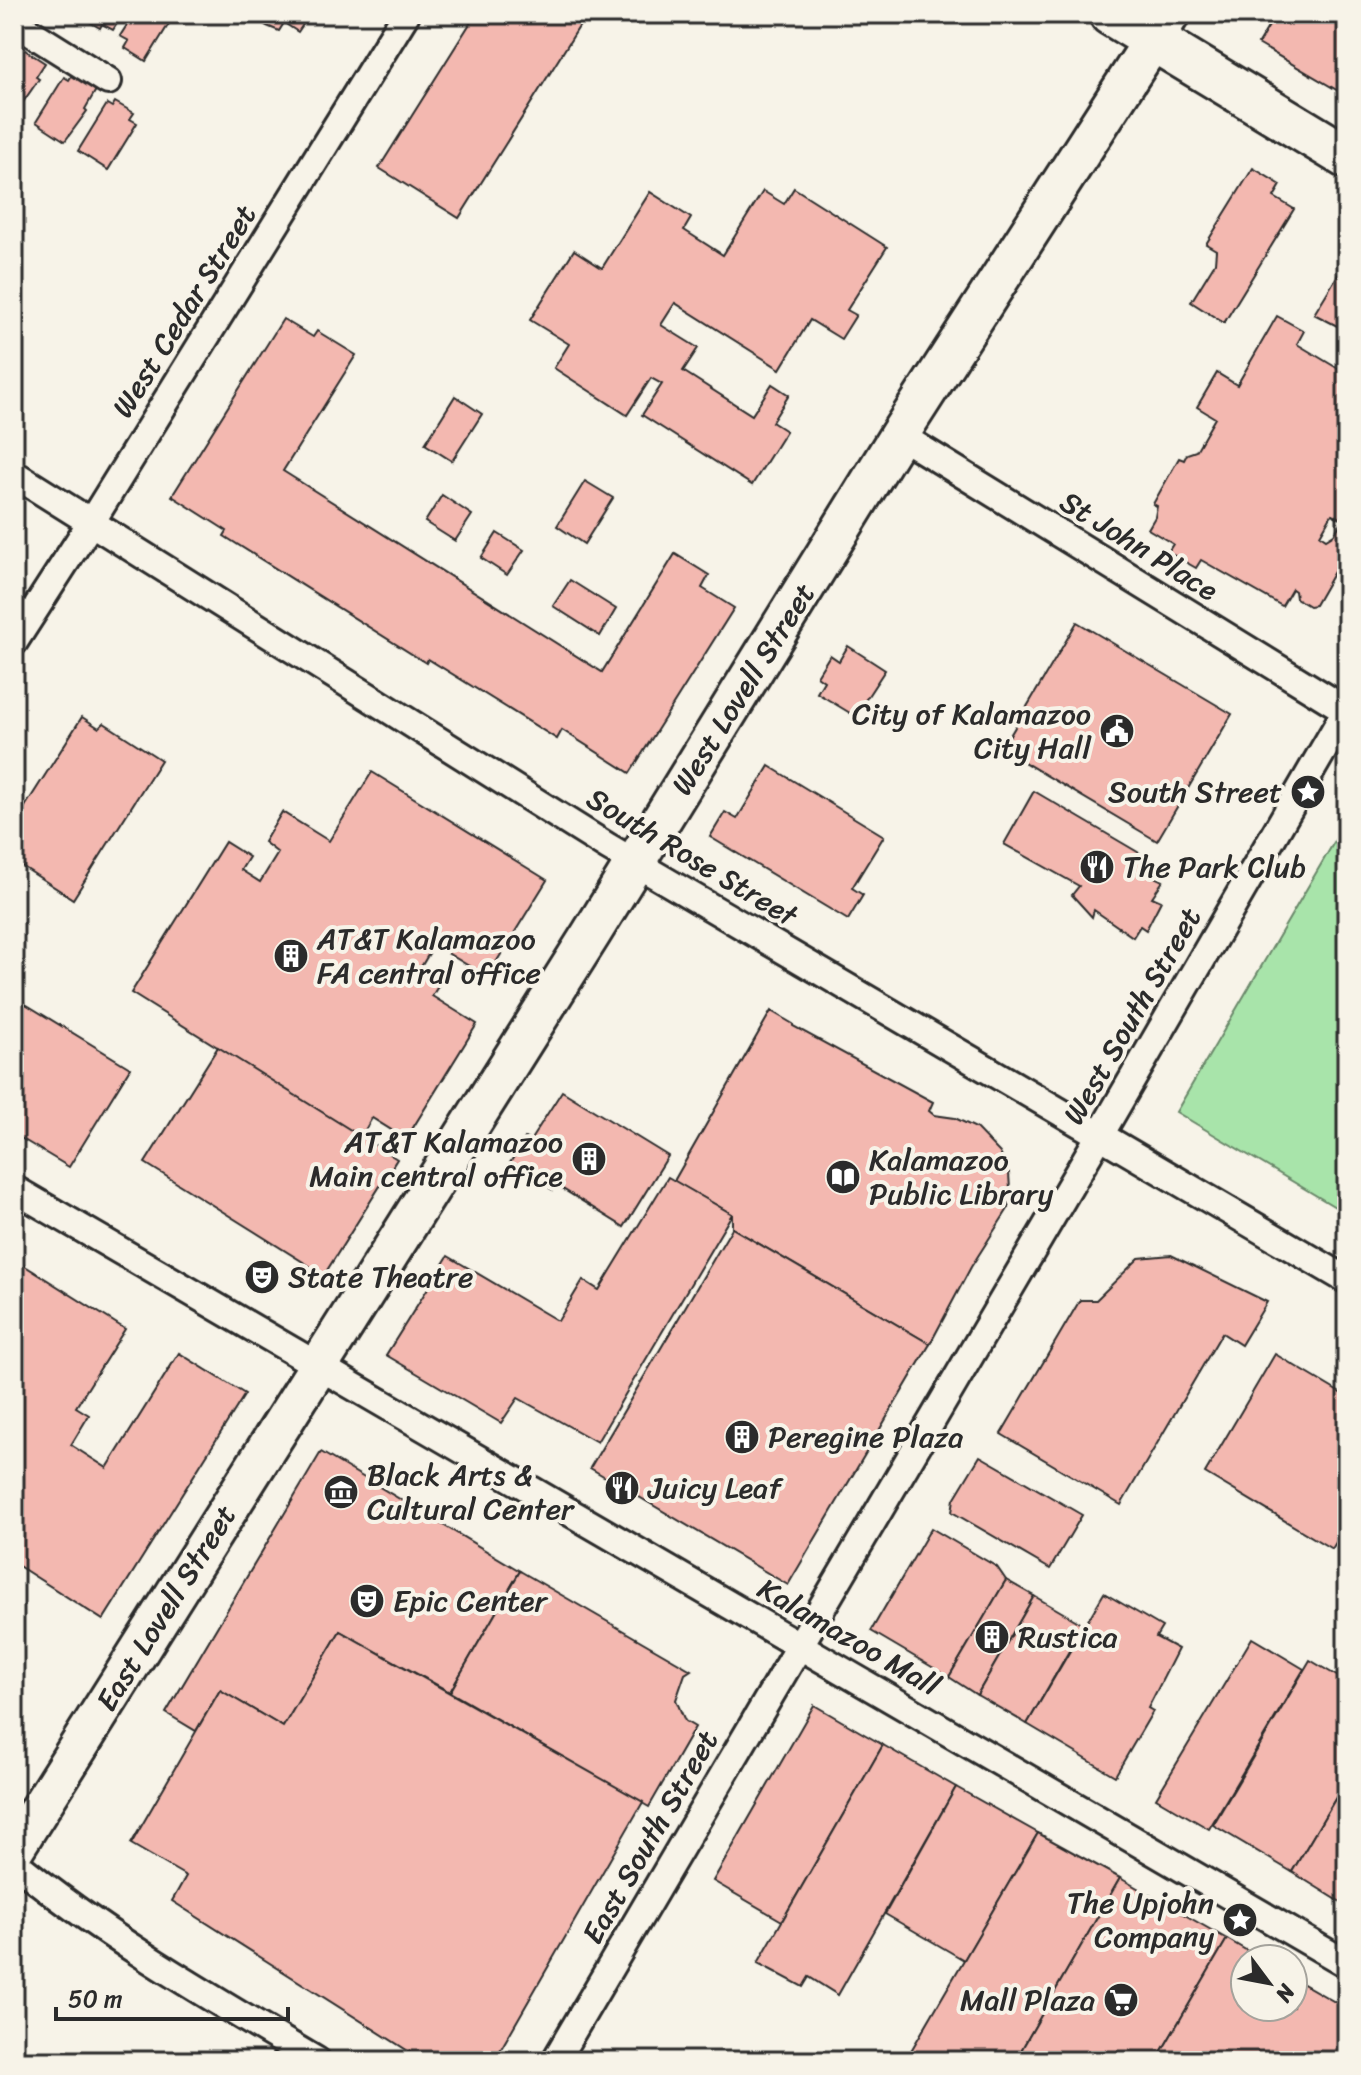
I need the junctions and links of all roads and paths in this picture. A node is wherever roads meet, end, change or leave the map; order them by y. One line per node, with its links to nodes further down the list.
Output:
1 (406, 14): 9 (street, West Cedar Street)
2 (1111, 14): 4 (main road)
3 (14, 22): 5 (street)
4 (1161, 27): 6 (main road); 7 (street, West Lovell Street)
5 (108, 81)
6 (1347, 157)
7 (899, 435): 11 (street, St John Place); 12 (street, West Lovell Street)
8 (14, 474): 9 (street, South Rose Street)
9 (90, 524): 10 (street, West Cedar Street); 12 (street, South Rose Street)
10 (14, 642)
11 (1347, 710): 13 (street, West South Street)
12 (636, 862): 13 (street, South Rose Street); 16 (street, West Lovell Street)
13 (1100, 1135): 15 (street, South Rose Street); 17 (street, West South Street)
14 (14, 1189): 16 (street, Kalamazoo Mall)
15 (1347, 1280)
16 (318, 1366): 17 (street, Kalamazoo Mall); 18 (street, East Lovell Street)
17 (800, 1644): 20 (street, Kalamazoo Mall); 22 (street, East South Street)
18 (14, 1849)
19 (14, 1862): 21 (street)
20 (1347, 1964)
21 (317, 2061)
22 (555, 2061)

